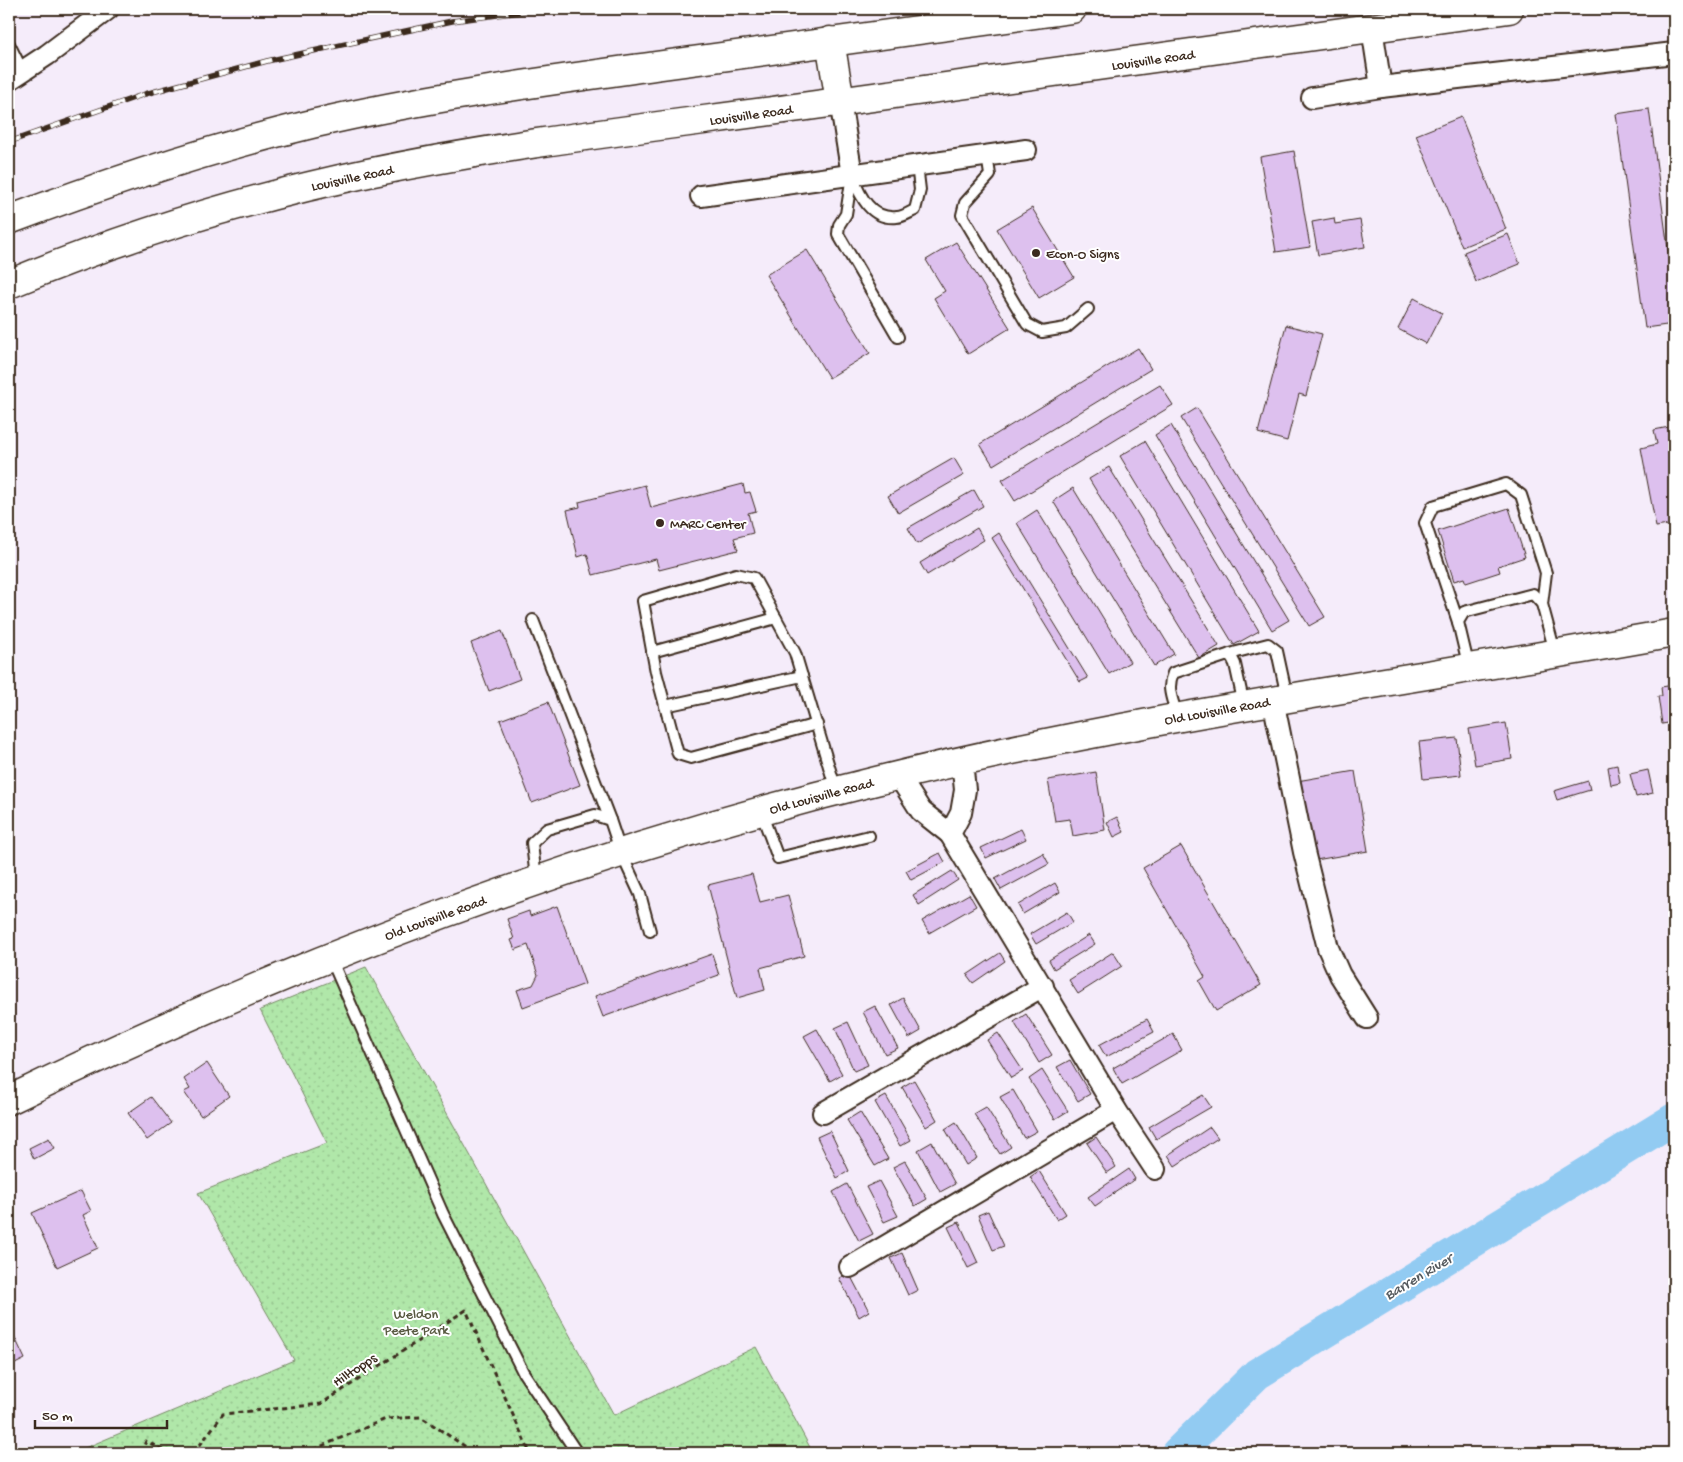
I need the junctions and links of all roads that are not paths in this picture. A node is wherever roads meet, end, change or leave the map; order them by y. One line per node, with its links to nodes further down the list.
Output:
1 (108, 9): 8 (street)
2 (1072, 9): 5 (main road)
3 (1509, 9): 4 (main road, Louisville Road)
4 (1371, 18): 9 (street); 11 (main road, Louisville Road)
5 (830, 41): 11 (main road); 17 (main road)
6 (9, 44): 8 (lane)
7 (1674, 53): 9 (street)
8 (16, 76)
9 (1381, 87): 10 (street)
10 (1312, 98)
11 (840, 102): 15 (street); 18 (main road, Louisville Road)
12 (1026, 150): 13 (street)
13 (986, 155): 14 (street); 19 (lane)
14 (916, 166): 15 (street); 15 (lane)
15 (852, 175): 16 (street); 20 (lane)
16 (701, 196)
17 (9, 220)
18 (9, 284)
19 (1088, 309)
20 (898, 337)
21 (1542, 604): 24 (lane); 24 (lane); 27 (lane)
22 (776, 618): 26 (lane); 26 (lane); 30 (lane)
23 (533, 620): 40 (lane)
24 (1458, 622): 29 (lane)
25 (1674, 633): 27 (main road, Old Louisville Road)
26 (652, 652): 33 (lane)
27 (1555, 653): 29 (main road, Old Louisville Road)
28 (1230, 654): 31 (lane); 32 (lane); 34 (lane)
29 (1469, 668): 31 (main road, Old Louisville Road)
30 (802, 676): 33 (lane); 35 (lane)
31 (1280, 699): 32 (main road, Old Louisville Road); 48 (street)
32 (1244, 705): 34 (main road, Old Louisville Road)
33 (666, 706): 35 (lane)
34 (1178, 717): 36 (main road, Old Louisville Road)
35 (817, 724): 38 (lane)
36 (962, 761): 37 (main road, Old Louisville Road); 41 (street)
37 (898, 776): 38 (main road, Old Louisville Road); 41 (street)
38 (836, 791): 39 (main road, Old Louisville Road)
39 (761, 811): 42 (lane); 43 (main road, Old Louisville Road)
40 (610, 820): 43 (lane); 44 (lane)
41 (950, 834): 47 (street)
42 (869, 836)
43 (622, 853): 44 (main road, Old Louisville Road); 45 (lane)
44 (537, 880): 46 (main road, Old Louisville Road)
45 (650, 931)
46 (330, 958): 49 (main road, Old Louisville Road); 54 (lane)
47 (1043, 986): 50 (street); 51 (street)
48 (1367, 1018)
49 (9, 1100)
50 (1116, 1110): 52 (street); 53 (street)
51 (823, 1113)
52 (1155, 1169)
53 (850, 1267)
54 (577, 1453)

